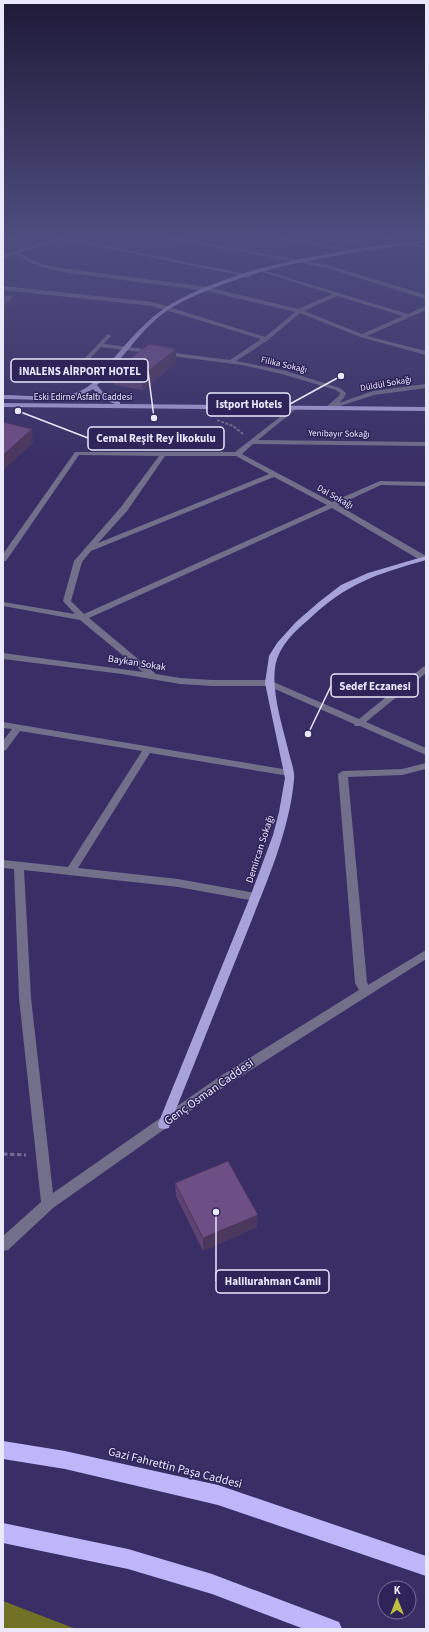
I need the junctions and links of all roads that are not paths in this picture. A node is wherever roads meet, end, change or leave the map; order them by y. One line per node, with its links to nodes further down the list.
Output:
1 (160, 313): 12 (main road)
2 (183, 313): 10 (street)
3 (296, 313): 10 (street)
4 (304, 313): 9 (street)
5 (400, 313): 7 (street)
6 (415, 313): 7 (street)
7 (409, 316): 9 (street)
8 (108, 336): 11 (street)
9 (362, 336): 13 (street)
10 (266, 339): 14 (street)
11 (101, 345): 12 (street, Filika Sokağı); 15 (street)
12 (124, 350): 14 (street, Filika Sokağı); 16 (main road)
13 (426, 353)
14 (230, 362): 22 (street, Filika Sokağı)
15 (82, 364)
16 (94, 385): 18 (main road, Eski Edirne Asfaltı Caddesi); 20 (main road)
17 (426, 386): 22 (street, Düldül Sokağı)
18 (3, 397)
19 (3, 405): 20 (main road, Eski Edirne Asfaltı Caddesi)
20 (132, 406): 21 (main road, Eski Edirne Asfaltı Caddesi)
21 (294, 408): 22 (main road, Eski Edirne Asfaltı Caddesi); 24 (street)
22 (328, 408): 23 (main road, Eski Edirne Asfaltı Caddesi)
23 (426, 409)
24 (252, 442): 25 (street, Yenibayır Sokağı); 27 (street)
25 (426, 444)
26 (163, 454): 27 (street); 31 (street); 33 (street)
27 (237, 454): 28 (street, Dal Sokağı)
28 (275, 474): 30 (street, Dal Sokağı); 31 (street)
29 (426, 484): 30 (street)
30 (331, 504): 32 (street, Dal Sokağı); 35 (street)
31 (87, 550): 35 (street)
32 (425, 558): 39 (main road, Demircan Sokağı)
33 (3, 559)
34 (3, 604): 35 (street)
35 (83, 618): 38 (street)
36 (3, 656): 38 (street, Baykan Sokak)
37 (426, 669): 41 (street)
38 (153, 676): 39 (street, Baykan Sokak)
39 (269, 683): 41 (street); 47 (main road, Demircan Sokağı)
40 (3, 724): 42 (street)
41 (358, 724): 45 (street)
42 (18, 727): 43 (street); 44 (street)
43 (3, 748)
44 (148, 749): 47 (street); 50 (street)
45 (426, 752)
46 (426, 766): 53 (street)
47 (289, 773): 51 (main road, Demircan Sokağı)
48 (3, 864): 49 (street)
49 (19, 866): 50 (street); 55 (street)
50 (71, 871): 51 (street)
51 (256, 897): 54 (main road, Demircan Sokağı)
52 (426, 954): 53 (street, Genç Osman Caddesi)
53 (366, 991): 54 (street, Genç Osman Caddesi)
54 (164, 1124): 55 (street, Genç Osman Caddesi)
55 (48, 1204): 56 (street, Genç Osman Caddesi)
56 (3, 1246)
57 (3, 1450): 59 (highway, Gazi Fahrettin Paşa Caddesi)
58 (3, 1533): 60 (highway)
59 (426, 1566)
60 (332, 1629)

